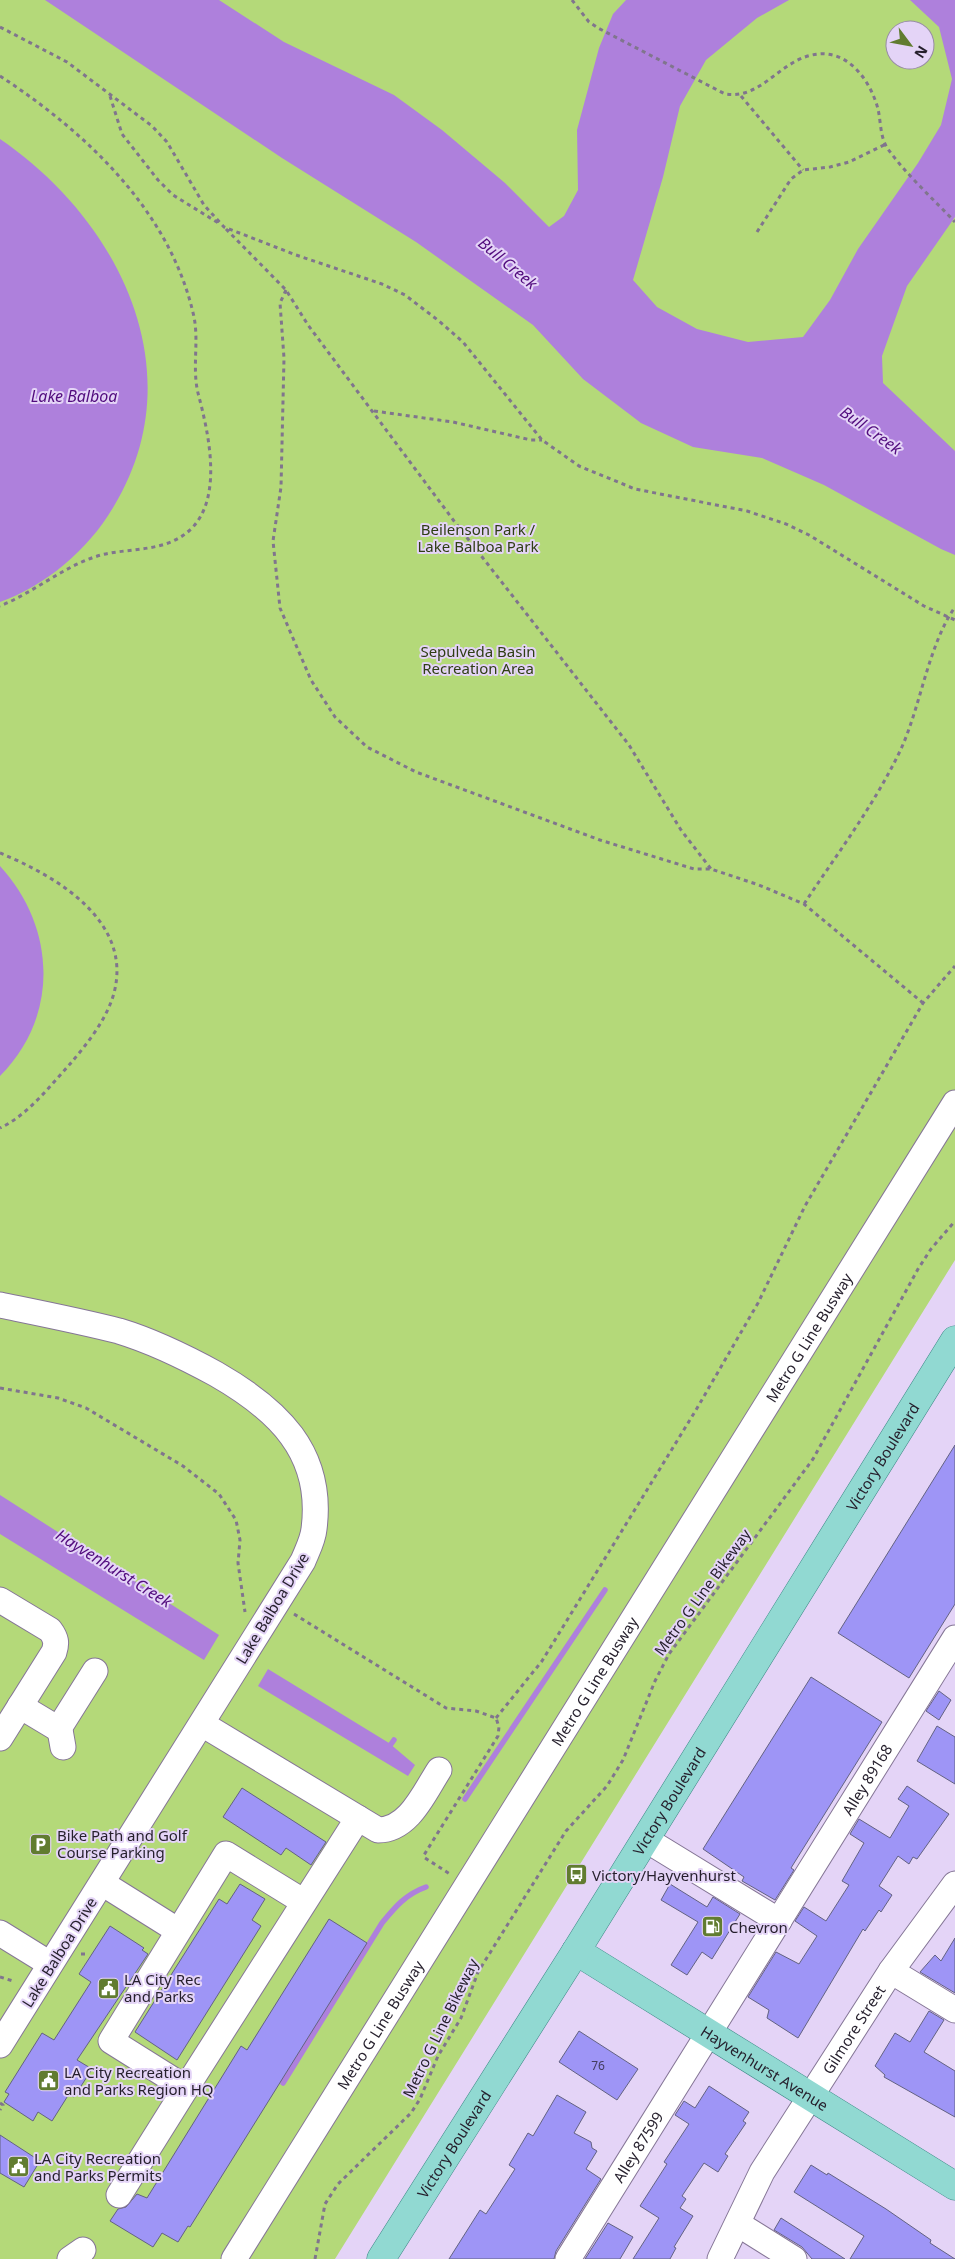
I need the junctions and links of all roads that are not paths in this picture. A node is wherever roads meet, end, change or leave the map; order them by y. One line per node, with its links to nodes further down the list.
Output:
1 (955, 1103): 30 (street, Metro G Line Busway)
2 (0, 1305): 8 (street, Lake Balboa Drive)
3 (955, 1340): 12 (main road, Victory Boulevard)
4 (0, 1600): 7 (street)
5 (955, 1638): 16 (street, Alley 89168)
6 (95, 1671): 7 (street)
7 (20, 1706): 9 (street)
8 (202, 1724): 11 (street); 13 (street, Lake Balboa Drive)
9 (0, 1738)
10 (440, 1770): 11 (street)
11 (358, 1818): 15 (street)
12 (645, 1839): 16 (street); 19 (main road, Victory Boulevard)
13 (102, 1883): 17 (street); 20 (street, Lake Balboa Drive)
14 (955, 1884): 21 (street, Gilmore Street)
15 (304, 1902): 17 (street); 25 (street)
16 (779, 1921): 23 (street, Alley 89168)
17 (178, 1930): 25 (street)
18 (0, 1933): 20 (street)
19 (576, 1951): 23 (main road, Hayvenhurst Avenue); 31 (main road, Victory Boulevard)
20 (50, 1964): 24 (street, Lake Balboa Drive)
21 (892, 1971): 22 (street); 26 (street, Gilmore Street)
22 (955, 2010)
23 (709, 2034): 26 (main road, Hayvenhurst Avenue); 32 (street, Alley 87599)
24 (0, 2045)
25 (186, 2088): 28 (street)
26 (813, 2096): 27 (main road, Hayvenhurst Avenue); 29 (street, Gilmore Street)
27 (955, 2186)
28 (119, 2195)
29 (738, 2224): 33 (street, Gilmore Street); 34 (street)
30 (234, 2259)
31 (380, 2259)
32 (568, 2259)
33 (720, 2259)
34 (794, 2259)

